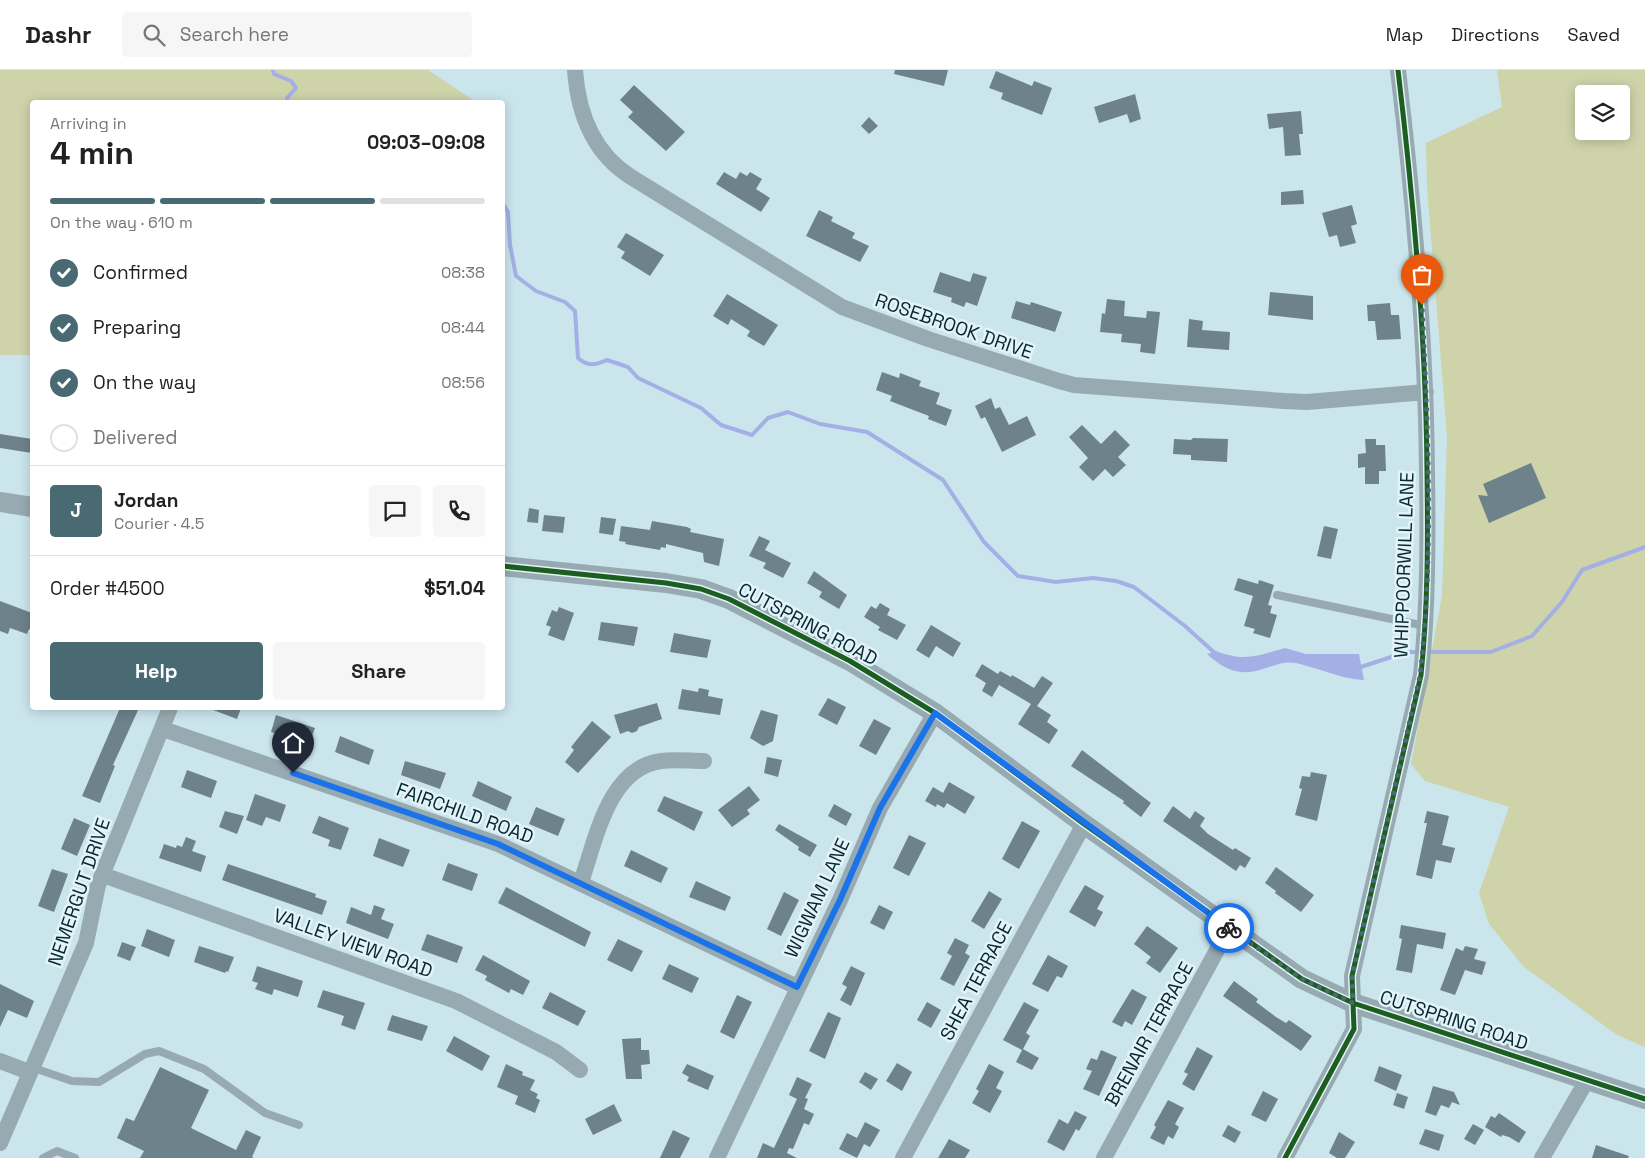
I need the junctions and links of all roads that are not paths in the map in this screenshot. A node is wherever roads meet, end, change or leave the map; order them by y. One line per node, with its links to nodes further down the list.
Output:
1 (575, 70): 3 (street, ROSEBROOK DRIVE)
2 (1398, 70): 3 (street, WHIPPOORWILL LANE)
3 (1426, 392): 8 (street, WHIPPOORWILL LANE)
4 (0, 502): 5 (street)
5 (30, 507)
6 (505, 566): 10 (street, CUTSPRING ROAD)
7 (1277, 595): 8 (lane)
8 (1425, 629): 18 (street, WHIPPOORWILL LANE)
9 (169, 710): 11 (street, NEMERGUT DRIVE)
10 (935, 713): 13 (street, CUTSPRING ROAD); 17 (street, WIGWAM LANE)
11 (162, 729): 14 (street, NEMERGUT DRIVE); 15 (street, FAIRCHILD ROAD)
12 (704, 762): 15 (street)
13 (1084, 824): 16 (street, CUTSPRING ROAD); 29 (street, SHEA TERRACE)
14 (103, 875): 20 (street, NEMERGUT DRIVE); 21 (street, VALLEY VIEW ROAD)
15 (580, 882): 17 (street, FAIRCHILD ROAD)
16 (1229, 928): 18 (street, CUTSPRING ROAD); 30 (street, BRENAIR TERRACE)
17 (797, 987): 28 (street, WIGWAM LANE)
18 (1353, 1003): 22 (street, CUTSPRING ROAD); 31 (street, WHIPPOORWILL LANE)
19 (0, 1061): 20 (street)
20 (30, 1070): 24 (lane); 25 (street, NEMERGUT DRIVE)
21 (580, 1070)
22 (1587, 1080): 23 (street, CUTSPRING ROAD); 32 (street)
23 (1645, 1099)
24 (299, 1125)
25 (0, 1143)
26 (43, 1158): 27 (lane)
27 (75, 1158)
28 (717, 1158)
29 (903, 1158)
30 (1104, 1158)
31 (1285, 1158)
32 (1542, 1158)

